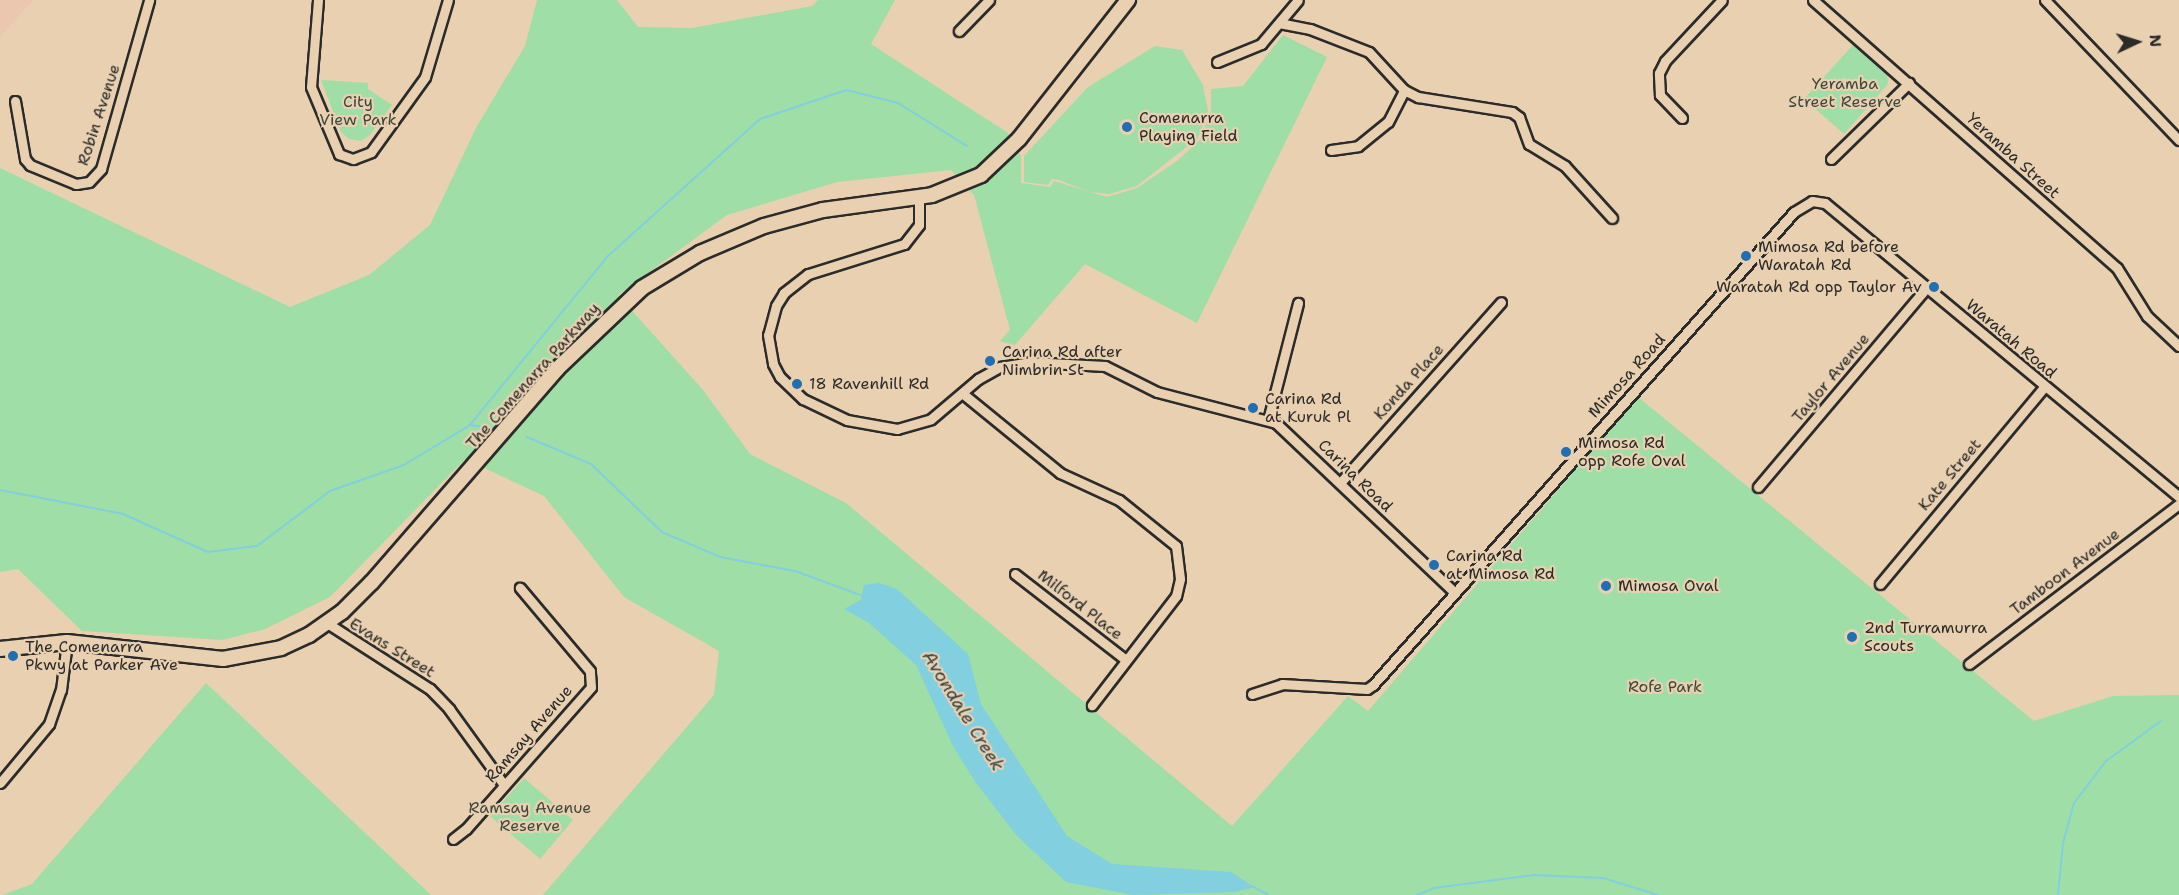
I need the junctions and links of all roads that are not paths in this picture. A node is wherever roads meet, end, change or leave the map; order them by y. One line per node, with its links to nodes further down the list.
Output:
1 (149, 0): 15 (street, Robin Avenue)
2 (318, 0): 3 (street)
3 (448, 0)
4 (989, 0): 11 (street)
5 (1128, 0): 20 (main road, The Comenarra Parkway)
6 (1298, 0): 10 (street)
7 (1722, 0): 16 (street)
8 (1813, 0): 13 (street, Yeramba Street)
9 (2045, 0): 17 (street)
10 (1279, 23): 12 (street); 14 (street)
11 (959, 31)
12 (1217, 62)
13 (1909, 83): 19 (street); 26 (street, Yeramba Street)
14 (1404, 90): 18 (street); 22 (street)
15 (15, 100)
16 (1683, 118)
17 (2179, 140)
18 (1331, 150)
19 (1831, 159)
20 (919, 197): 28 (street); 38 (main road, The Comenarra Parkway)
21 (1826, 203): 23 (street, Waratah Road); 37 (street, Mimosa Road)
22 (1612, 218)
23 (1926, 288): 27 (street, Waratah Road); 31 (street, Taylor Avenue)
24 (1501, 302): 30 (street, Konda Place)
25 (1298, 303): 29 (street)
26 (2179, 346)
27 (2044, 387): 32 (street, Waratah Road); 35 (street, Kate Street)
28 (962, 393): 29 (street, Carina Road); 41 (street)
29 (1268, 420): 30 (street, Carina Road)
30 (1340, 483): 37 (street, Carina Road)
31 (1758, 487)
32 (2179, 497)
33 (2179, 504): 42 (street, Tamboon Avenue)
34 (1015, 574): 41 (street, Milford Place)
35 (1880, 584)
36 (520, 588): 46 (street, Ramsay Avenue)
37 (1454, 592): 43 (street, Mimosa Road)
38 (327, 623): 39 (main road, The Comenarra Parkway); 46 (street, Evans Street)
39 (67, 642): 40 (main road, The Comenarra Parkway); 45 (street)
40 (0, 649)
41 (1126, 660): 44 (street)
42 (1969, 664)
43 (1252, 693)
44 (1092, 705)
45 (0, 783)
46 (504, 785): 47 (street, Ramsay Avenue)
47 (453, 839)

